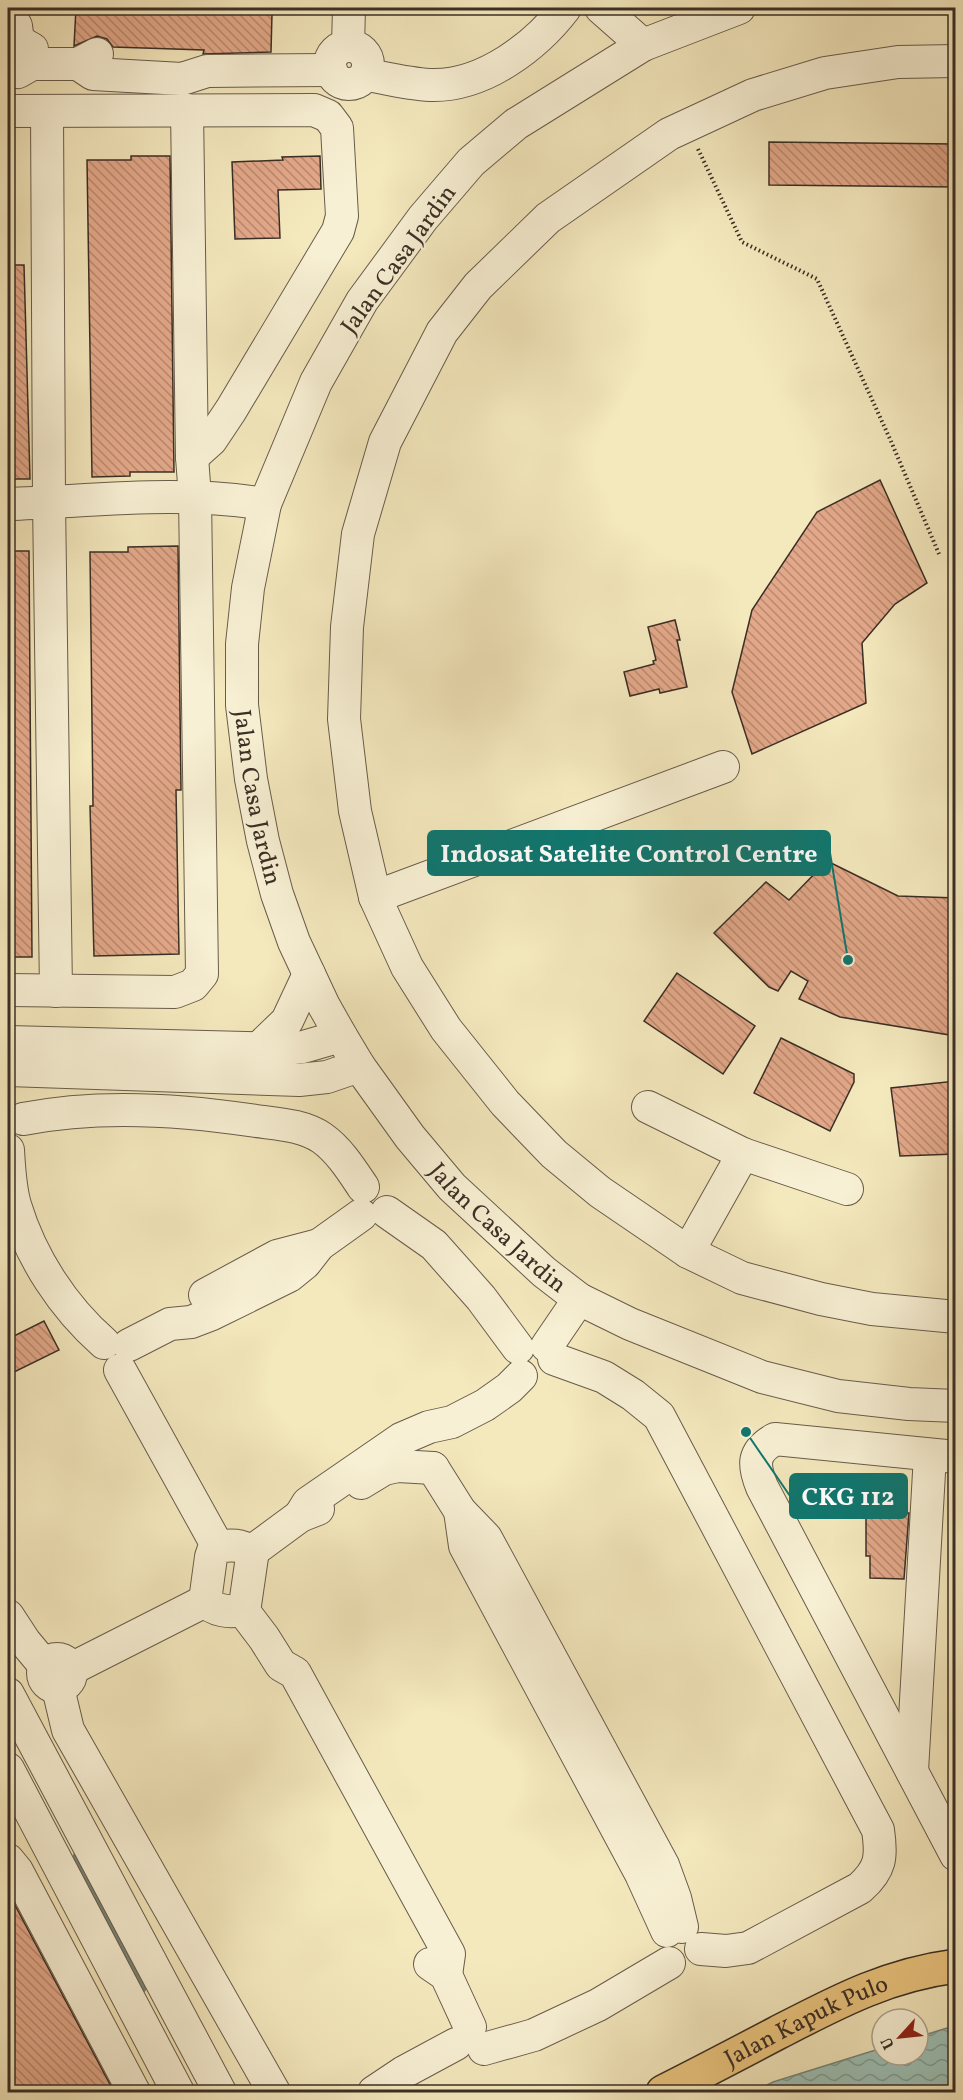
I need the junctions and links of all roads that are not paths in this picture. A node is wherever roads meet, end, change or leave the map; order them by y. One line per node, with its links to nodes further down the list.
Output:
1 (349, 8): 7 (street)
2 (565, 8): 7 (street)
3 (601, 8): 6 (street)
4 (739, 8): 6 (street, Jalan Casa Jardin)
5 (17, 38): 7 (street)
6 (643, 45): 16 (street, Jalan Casa Jardin)
7 (340, 58)
8 (956, 61): 18 (street)
9 (187, 110): 11 (street); 12 (street); 12 (street)
10 (8, 111): 11 (street)
11 (47, 111): 14 (street)
12 (192, 457): 13 (street)
13 (195, 496): 14 (street); 16 (street); 21 (street)
14 (49, 502): 15 (street); 21 (street)
15 (8, 504)
16 (265, 504): 19 (street, Jalan Casa Jardin)
17 (723, 767): 18 (street)
18 (375, 897): 33 (street)
19 (309, 974): 22 (street, Jalan Casa Jardin); 24 (street)
20 (8, 990): 21 (street)
21 (56, 991)
22 (341, 1036): 24 (street); 25 (street, Jalan Casa Jardin)
23 (8, 1042): 24 (street)
24 (258, 1049)
25 (359, 1066): 26 (street); 34 (street, Jalan Casa Jardin)
26 (8, 1070)
27 (648, 1107): 30 (street)
28 (13, 1124): 32 (street)
29 (8, 1150): 36 (street)
30 (743, 1154): 31 (street); 33 (street)
31 (847, 1189)
32 (370, 1205): 36 (street); 37 (street)
33 (688, 1252): 35 (street)
34 (579, 1299): 37 (street); 38 (street, Jalan Casa Jardin)
35 (956, 1317)
36 (117, 1353): 43 (street)
37 (535, 1357): 39 (street); 54 (street)
38 (956, 1406)
39 (452, 1422): 41 (street); 42 (street)
40 (943, 1456): 51 (street); 51 (street)
41 (433, 1468): 42 (street); 54 (street)
42 (300, 1516): 44 (street)
43 (218, 1547): 44 (street); 45 (street)
44 (250, 1552): 46 (street)
45 (205, 1601): 46 (street); 48 (street)
46 (242, 1610): 59 (street)
47 (8, 1616): 48 (street)
48 (58, 1674): 63 (street)
49 (8, 1694): 56 (street)
50 (8, 1769): 57 (street)
51 (912, 1771): 52 (street)
52 (956, 1855)
53 (8, 1860): 58 (street)
54 (676, 1944): 59 (street)
55 (956, 1966): 66 (main road, Jalan Kapuk Pulo)
56 (172, 2002): 57 (street); 62 (street)
57 (139, 2018): 58 (street); 61 (street)
58 (105, 2037): 60 (street)
59 (470, 2041): 64 (street); 65 (street)
60 (134, 2092)
61 (178, 2092)
62 (220, 2092)
63 (274, 2092)
64 (374, 2092)
65 (412, 2092)
66 (663, 2092)

